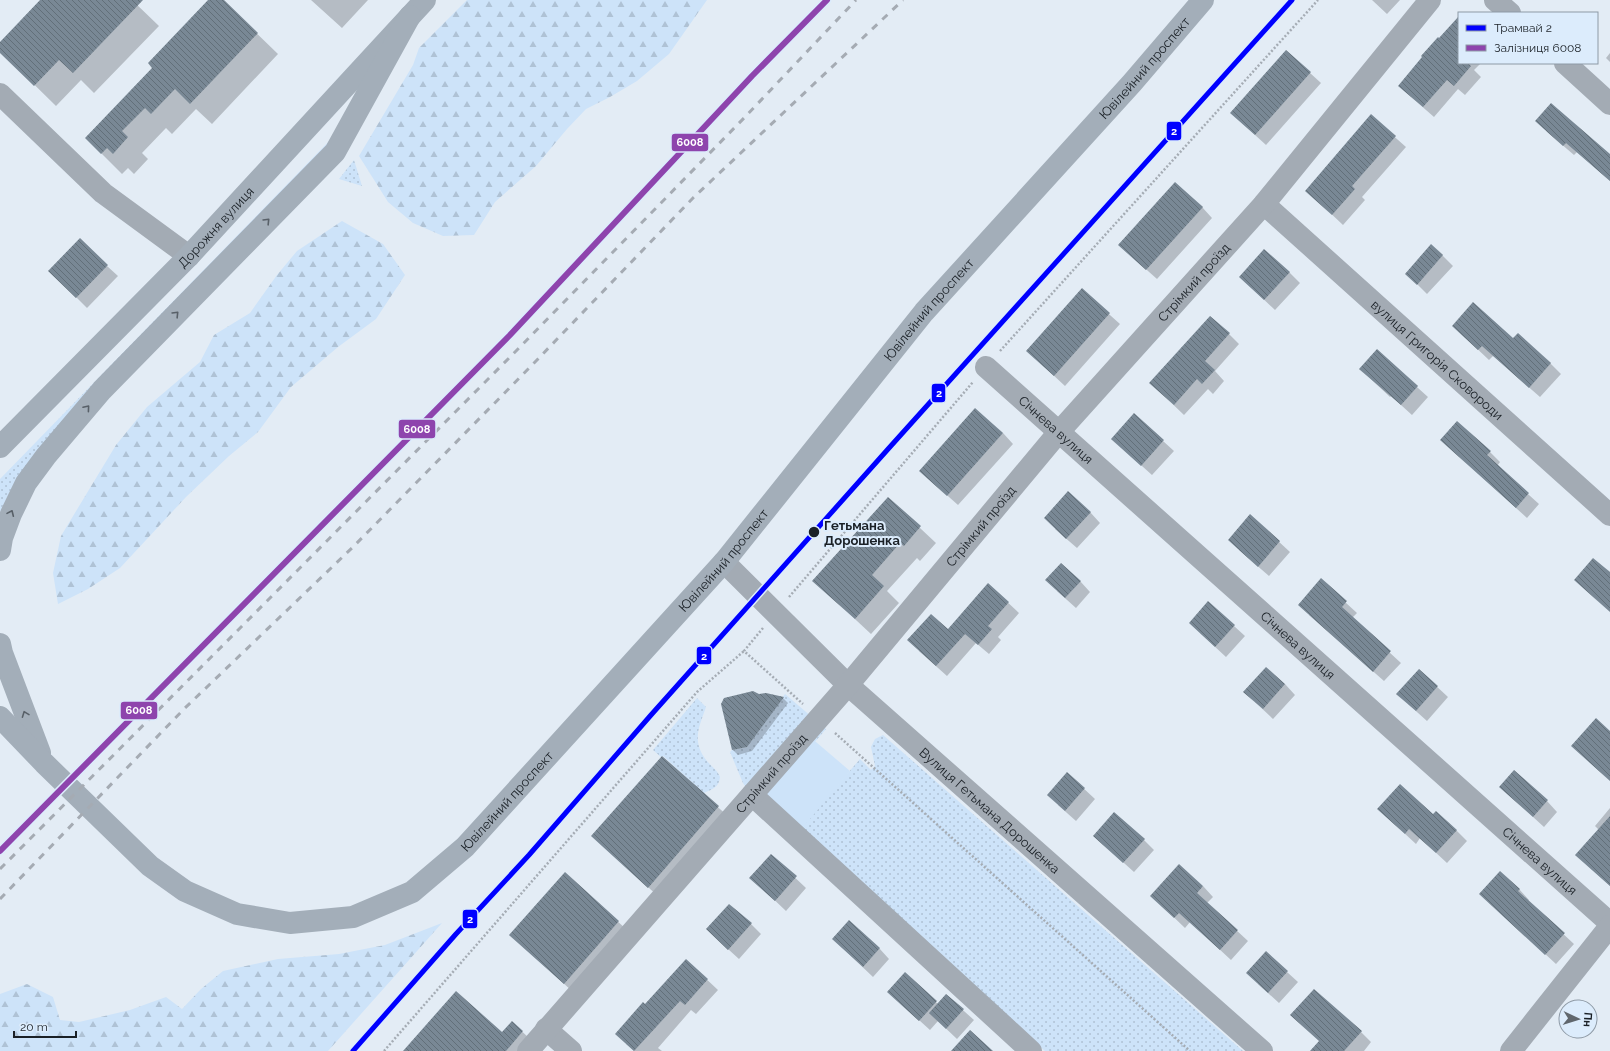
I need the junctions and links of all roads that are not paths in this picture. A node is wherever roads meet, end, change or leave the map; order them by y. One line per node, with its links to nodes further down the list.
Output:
1 (425, 0): 6 (main road, Дорожня вулиця)
2 (1203, 0): 17 (main road, Ювілейний проспект)
3 (1430, 0): 10 (street, Стрімкий проїзд)
4 (1496, 0): 5 (street)
5 (1509, 12)
6 (410, 16): 11 (main road, Дорожня вулиця); 16 (main road, one-way to 6)
7 (1566, 64): 9 (street)
8 (0, 94): 11 (street)
9 (1610, 104)
10 (1264, 204): 13 (street, Стрімкий проїзд); 15 (street, вулиця Григорія Сковороди)
11 (189, 256): 14 (main road, Дорожня вулиця)
12 (986, 367): 13 (street, Січнева вулиця)
13 (1058, 433): 19 (street, Стрімкий проїзд); 23 (street, Січнева вулиця)
14 (0, 447)
15 (1610, 515)
16 (0, 550)
17 (724, 562): 19 (street, Вулиця Гетьмана Дорошенка); 21 (main road, Ювілейний проспект)
18 (0, 644): 21 (main road, one-way to 18)
19 (848, 685): 22 (street, Стрімкий проїзд); 29 (street, Вулиця Гетьмана Дорошенка)
20 (0, 717): 21 (main road, Ювілейний проспект)
21 (44, 763)
22 (752, 794): 25 (street, Стрімкий проїзд); 28 (street)
23 (1610, 923)
24 (1610, 926): 30 (street)
25 (546, 1029): 26 (street, Стрімкий проїзд); 27 (street)
26 (528, 1051)
27 (571, 1051)
28 (1031, 1051)
29 (1262, 1051)
30 (1510, 1051)

